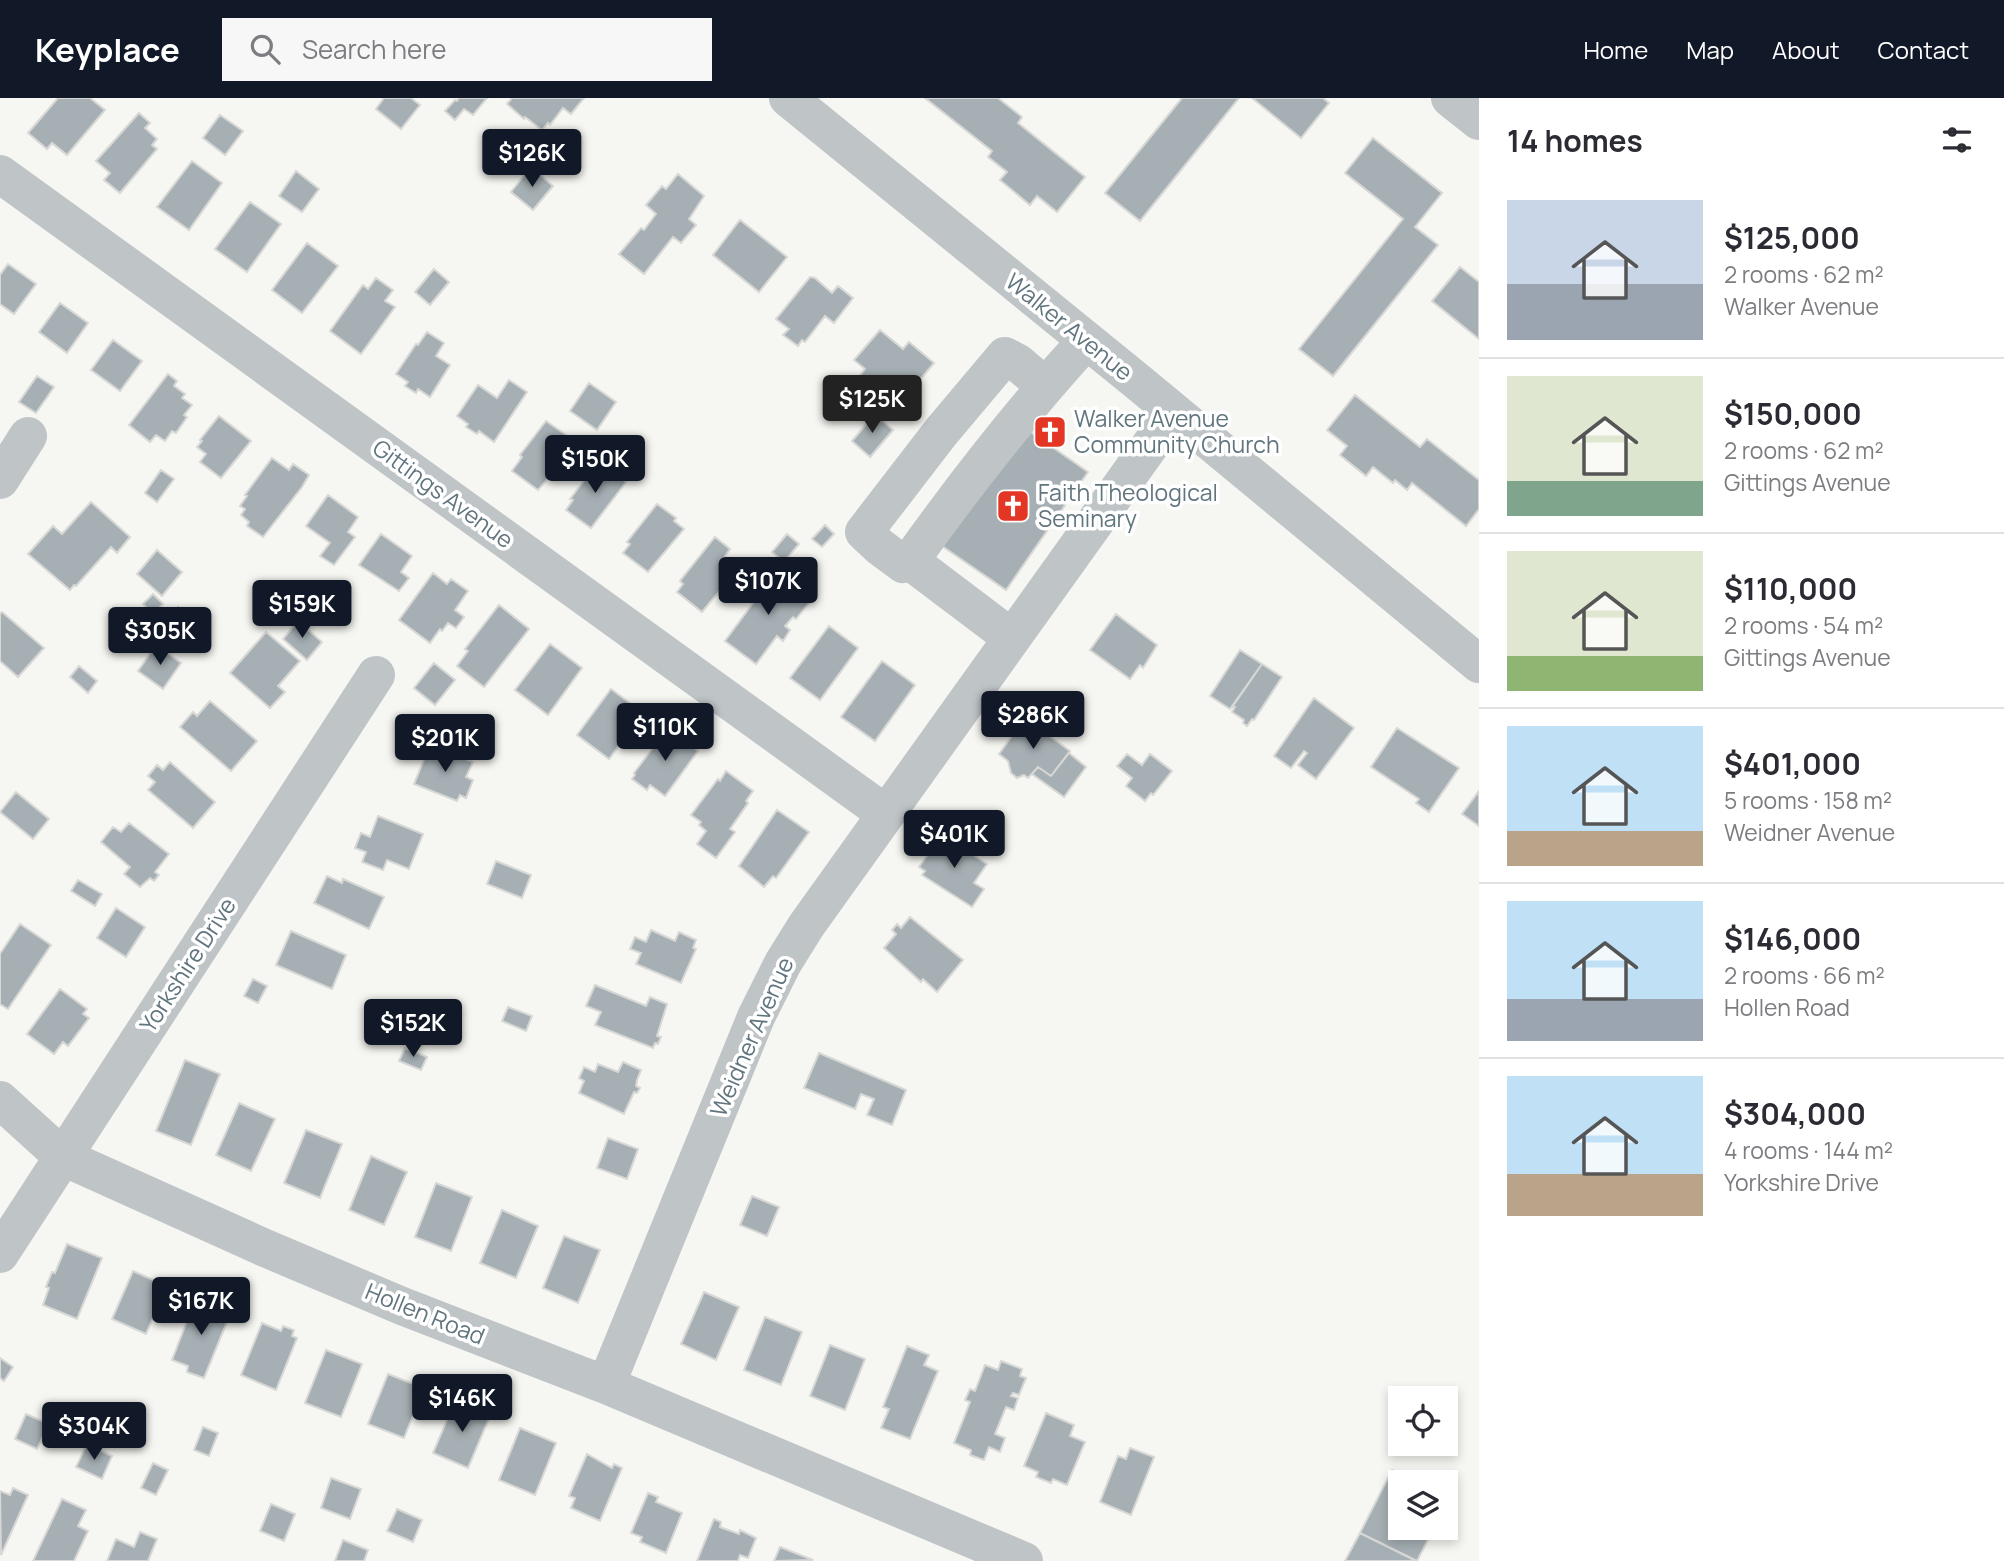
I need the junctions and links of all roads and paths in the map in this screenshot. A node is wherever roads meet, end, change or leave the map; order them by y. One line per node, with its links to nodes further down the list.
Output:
1 (788, 98): 5 (street, Walker Avenue)
2 (1450, 98): 3 (street)
3 (1479, 121)
4 (0, 174): 14 (street, Gittings Avenue)
5 (1086, 341): 6 (street); 7 (street, Walker Avenue)
6 (1045, 386): 10 (street); 10 (street)
7 (1174, 412): 11 (street, Weidner Avenue); 12 (street, Walker Avenue)
8 (28, 436): 9 (street)
9 (0, 480)
10 (911, 561): 11 (street)
11 (1012, 638): 14 (street, Weidner Avenue)
12 (1479, 664)
13 (376, 675): 16 (street, Yorkshire Drive)
14 (886, 814): 18 (street, Weidner Avenue)
15 (0, 1100): 16 (street, Hollen Road)
16 (63, 1157): 17 (street, Yorkshire Drive); 18 (street, Hollen Road)
17 (0, 1254)
18 (606, 1385): 19 (street, Hollen Road)
19 (1024, 1561)

